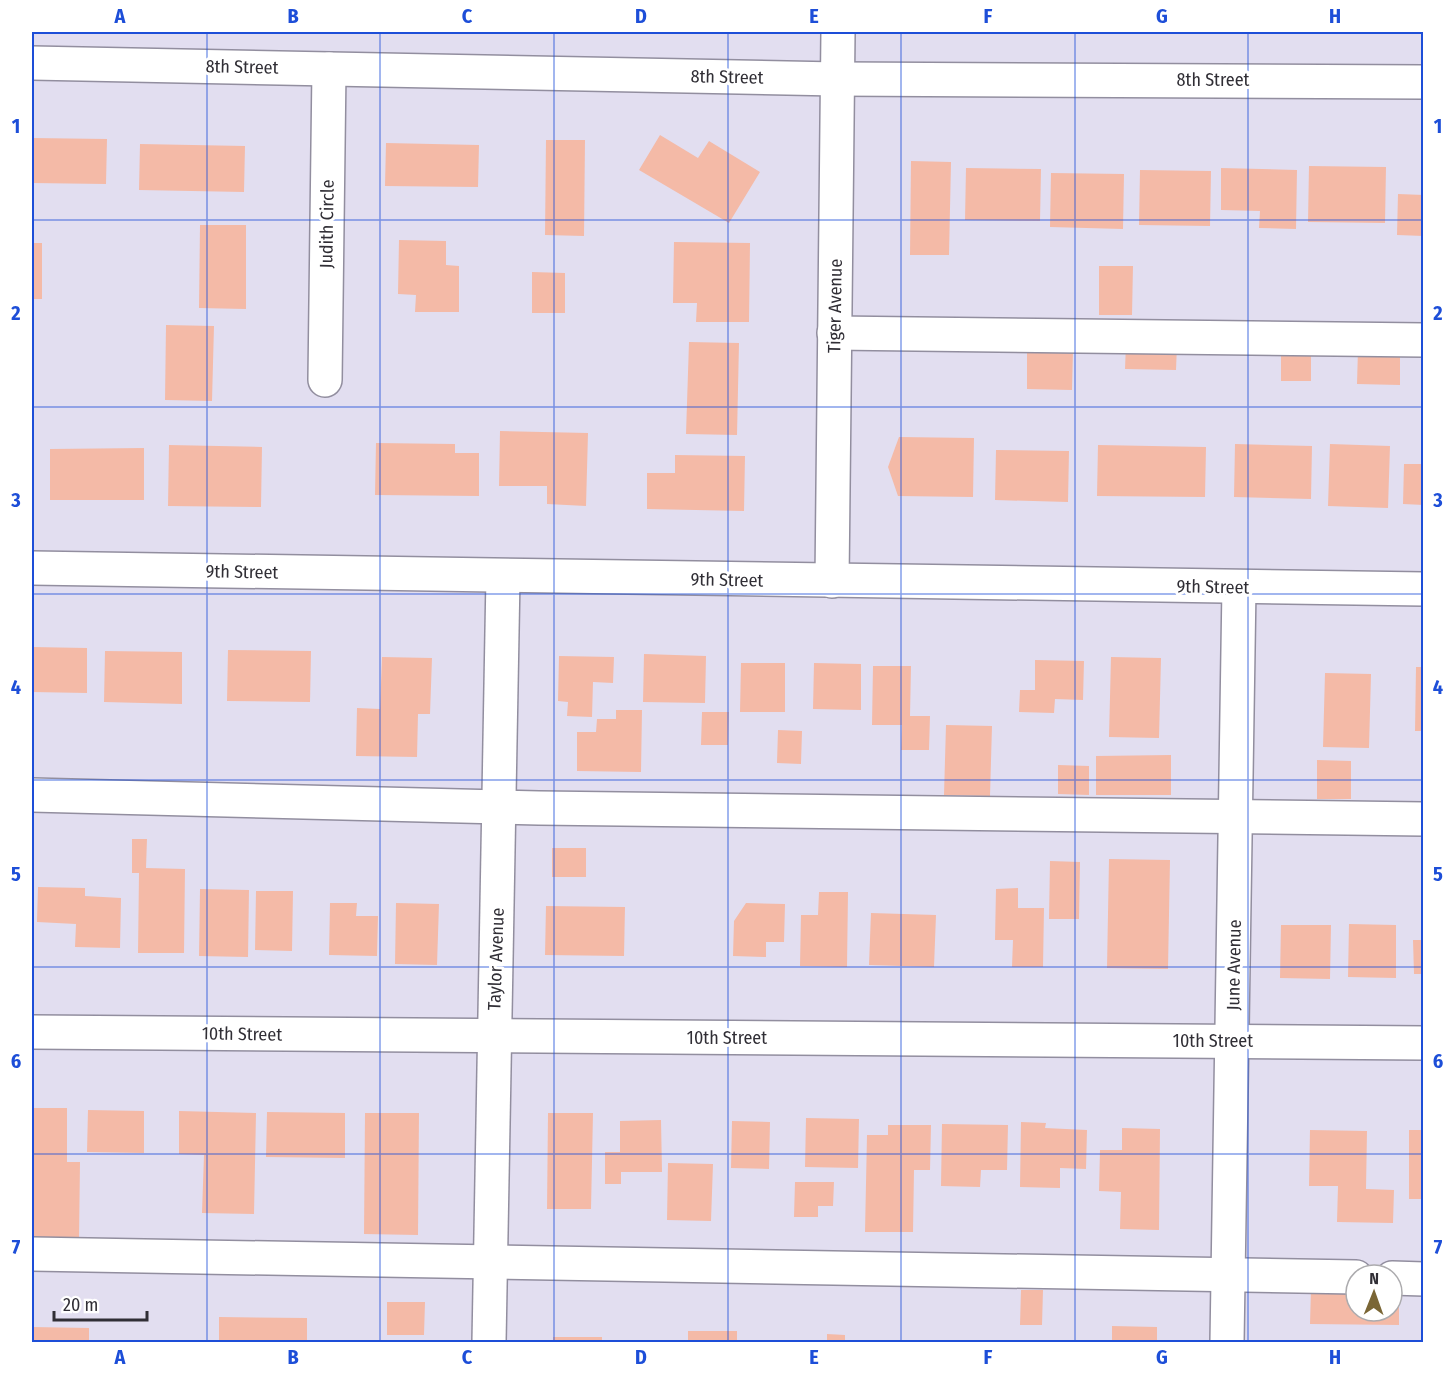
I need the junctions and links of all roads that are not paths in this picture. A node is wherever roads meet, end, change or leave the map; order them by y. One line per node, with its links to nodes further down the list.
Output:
1 (838, 32): 4 (street, Tiger Avenue)
2 (32, 63): 3 (street, 8th Street)
3 (329, 69): 4 (street, 8th Street); 8 (street, Judith Circle)
4 (837, 79): 5 (street, 8th Street); 6 (street, Tiger Avenue)
5 (1424, 82)
6 (834, 333): 7 (street); 11 (street, Tiger Avenue)
7 (1424, 340)
8 (325, 380)
9 (32, 568): 10 (street, 9th Street)
10 (503, 576): 11 (street, 9th Street); 15 (street, Taylor Avenue)
11 (832, 581): 12 (street, 9th Street)
12 (1239, 587): 13 (street, 9th Street); 16 (street, June Avenue)
13 (1424, 589)
14 (32, 795): 15 (street)
15 (500, 808): 16 (street); 19 (street, Taylor Avenue)
16 (1236, 816): 17 (street); 20 (street, June Avenue)
17 (1424, 819)
18 (32, 1032): 19 (street, 10th Street)
19 (494, 1036): 20 (street, 10th Street); 23 (street, Taylor Avenue)
20 (1233, 1040): 21 (street, 10th Street); 24 (street, June Avenue)
21 (1424, 1043)
22 (32, 1254): 23 (street)
23 (490, 1260): 24 (street); 28 (street, Taylor Avenue)
24 (1229, 1274): 25 (street); 29 (street, June Avenue)
25 (1344, 1277)
26 (1404, 1278): 27 (street)
27 (1424, 1279)
28 (489, 1342)
29 (1227, 1342)

